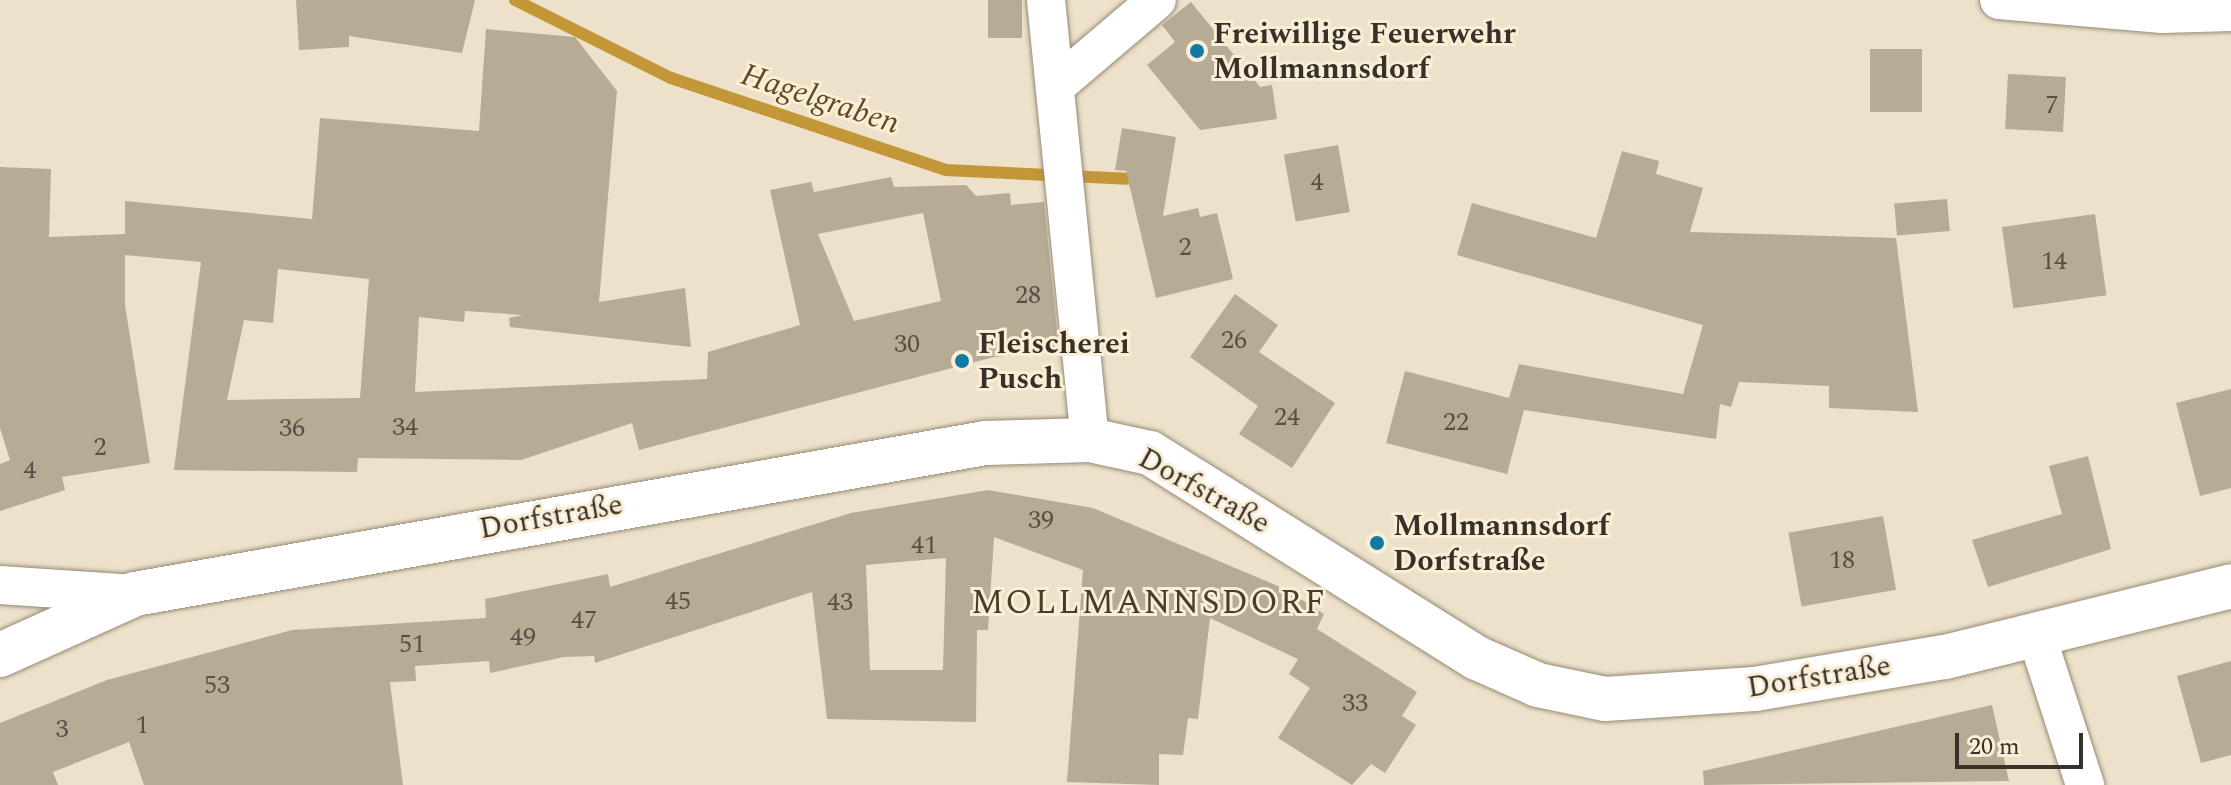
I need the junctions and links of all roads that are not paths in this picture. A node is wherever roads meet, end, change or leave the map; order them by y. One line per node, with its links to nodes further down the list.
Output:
1 (1046, 0): 5 (street)
2 (1157, 0): 5 (street)
3 (1999, 0): 4 (street)
4 (2231, 12)
5 (1057, 85): 6 (street)
6 (1090, 440): 9 (street, Dorfstraße); 10 (street, Dorfstraße)
7 (0, 585): 9 (street)
8 (2231, 586): 10 (street, Dorfstraße)
9 (135, 594): 11 (street, Dorfstraße)
10 (2037, 637): 12 (street)
11 (0, 655)
12 (2085, 785)

